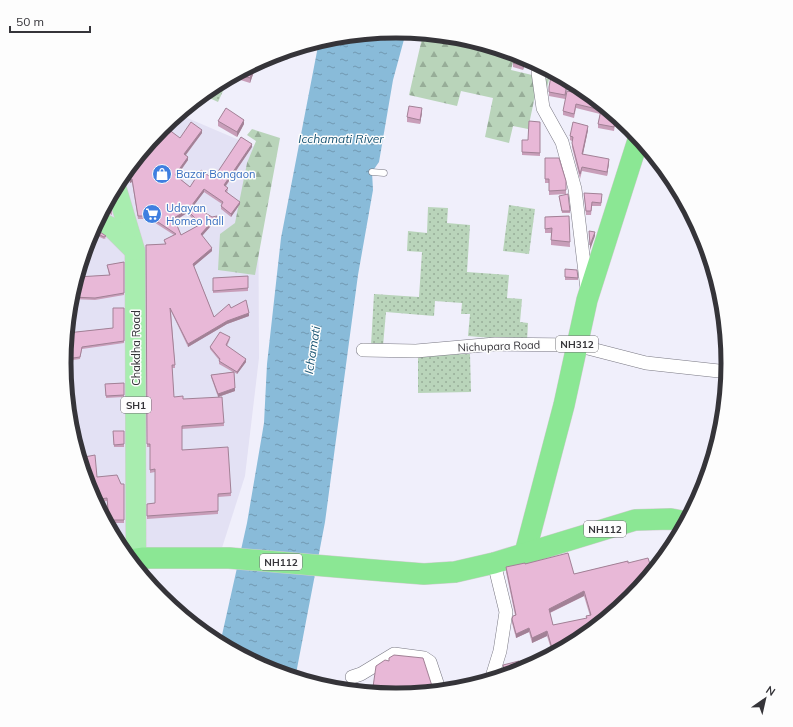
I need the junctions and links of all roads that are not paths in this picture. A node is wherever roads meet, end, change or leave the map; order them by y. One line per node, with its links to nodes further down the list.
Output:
1 (538, 71): 8 (street)
2 (637, 144): 8 (highway, NH312)
3 (372, 172): 4 (lane)
4 (384, 173)
5 (119, 194): 7 (main road, Chakdha Road / SH1)
6 (103, 224): 7 (main road)
7 (135, 251): 14 (main road, Chakdha Road / SH1)
8 (587, 300): 9 (highway, NH312)
9 (576, 345): 10 (street, Nichupara Road); 11 (street, Nichupara Road); 13 (highway, NH312)
10 (363, 350)
11 (722, 371)
12 (681, 521): 13 (highway, NH112)
13 (525, 553): 16 (highway, NH112)
14 (133, 555)
15 (137, 560): 16 (highway, NH112)
16 (494, 563): 17 (street)
17 (493, 674)
18 (352, 677): 19 (street)
19 (438, 686)

